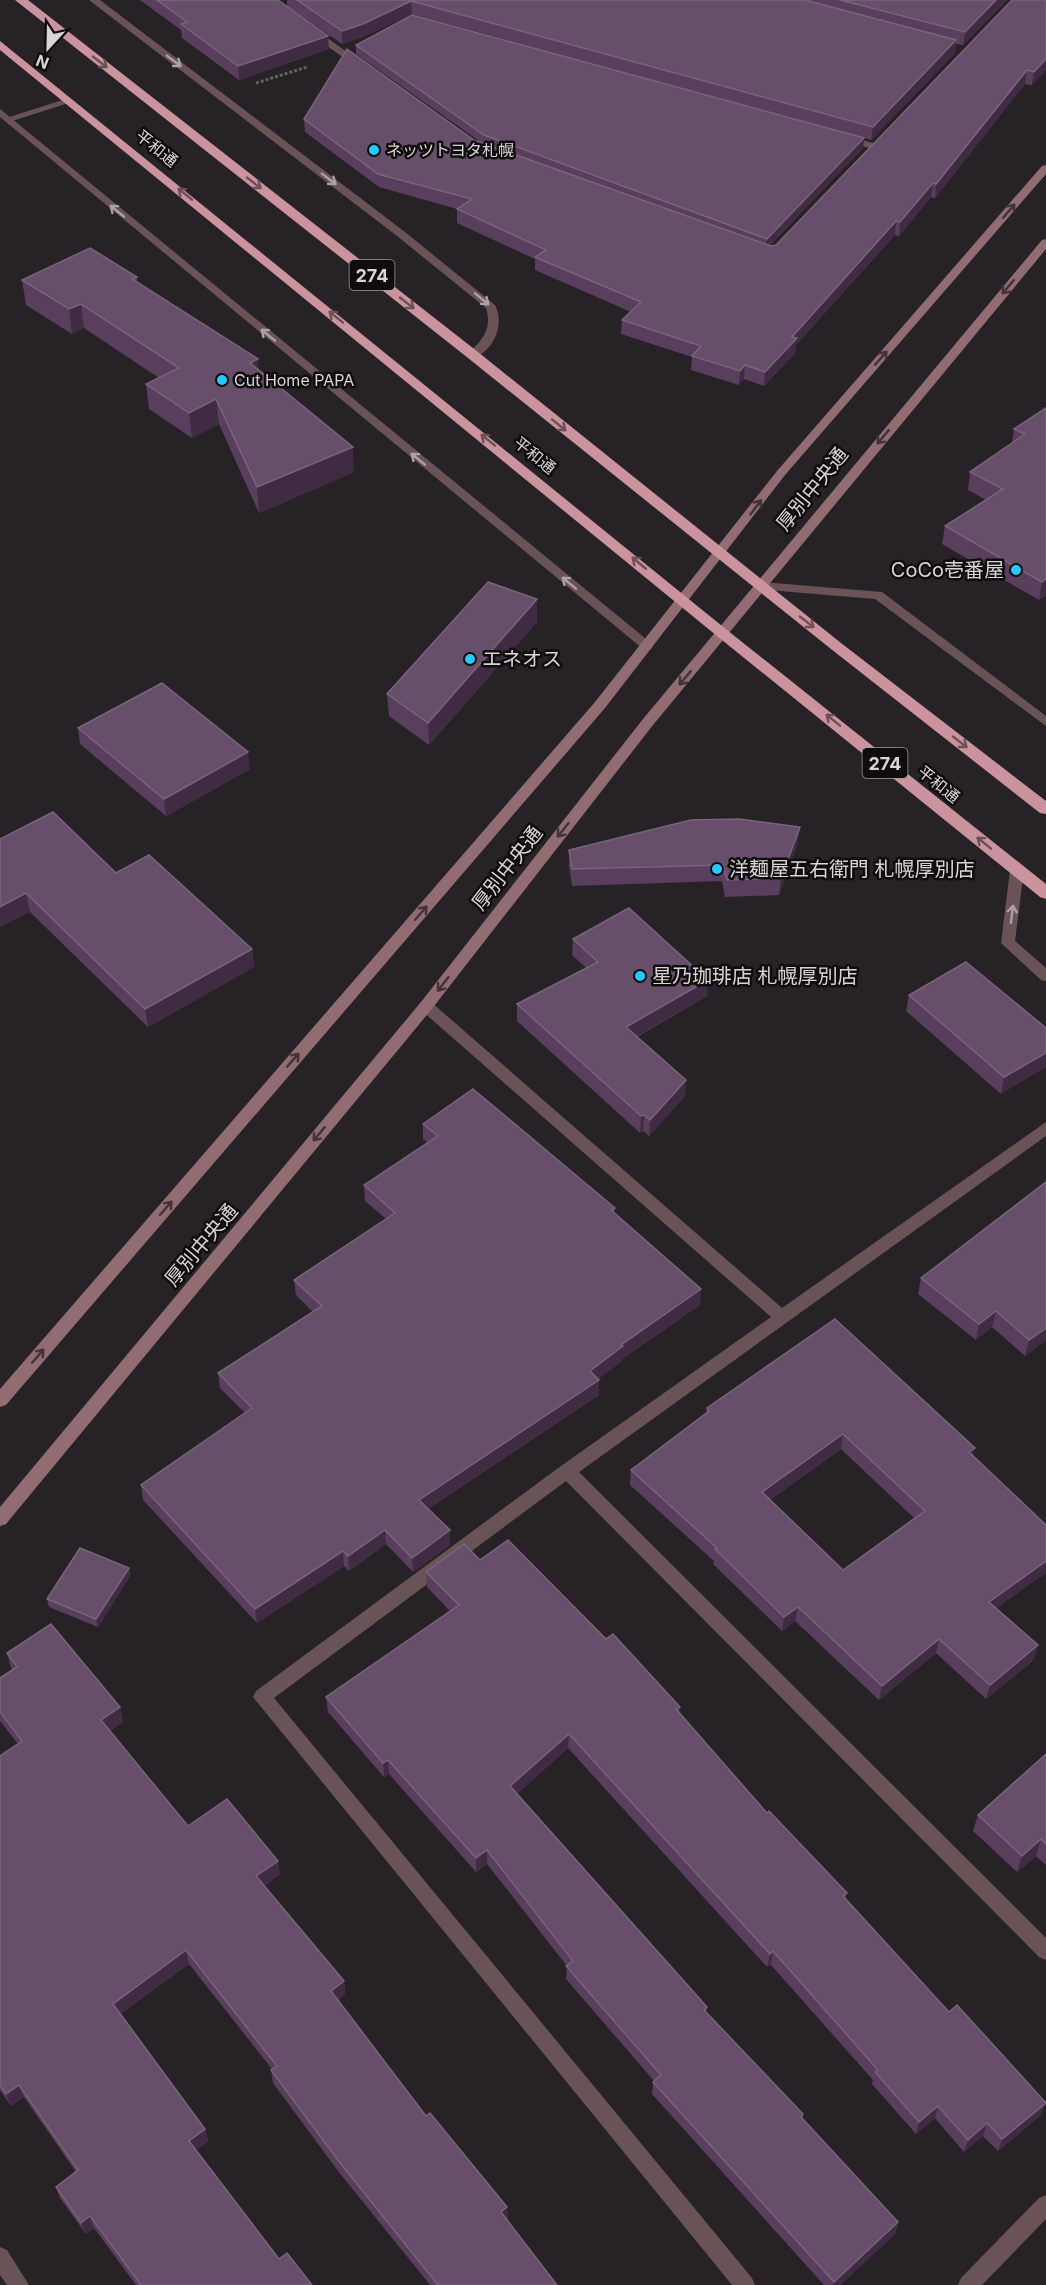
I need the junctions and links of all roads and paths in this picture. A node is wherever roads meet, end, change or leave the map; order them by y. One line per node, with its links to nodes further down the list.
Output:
1 (21, 0): 14 (highway, 平和通 / 274, one-way to 14)
2 (94, 0): 14 (street, one-way to 14)
3 (307, 27): 5 (street)
4 (0, 44): 8 (highway, 平和通 / 274)
5 (349, 52): 6 (street); 7 (path)
6 (373, 75)
7 (254, 83)
8 (70, 101): 9 (street); 17 (highway, 平和通 / 274, one-way to 8)
9 (4, 116): 19 (street, one-way to 9)
10 (838, 136): 11 (street)
11 (865, 154)
12 (1046, 168): 15 (main road, 厚別中央通, one-way to 12)
13 (1046, 243): 16 (main road, 厚別中央通, one-way to 16)
14 (473, 355): 15 (highway, 平和通 / 274, one-way to 15)
15 (720, 554): 16 (highway, 平和通 / 274); 17 (main road, 厚別中央通)
16 (761, 586): 18 (main road, 厚別中央通); 20 (street); 21 (highway, 平和通 / 274, one-way to 21)
17 (684, 601): 18 (highway, 平和通 / 274); 19 (main road, 厚別中央通)
18 (722, 633): 22 (highway, 平和通 / 274, one-way to 18); 25 (main road, 厚別中央通, one-way to 25)
19 (647, 646): 28 (main road, 厚別中央通, one-way to 19)
20 (1046, 722)
21 (1046, 809)
22 (1017, 870): 23 (highway, 平和通 / 274); 24 (street, one-way to 22)
23 (1046, 893)
24 (1046, 976)
25 (426, 1005): 27 (street); 30 (main road, 厚別中央通, one-way to 30)
26 (1046, 1128): 27 (street)
27 (783, 1318): 29 (street)
28 (0, 1400)
29 (567, 1472): 31 (street); 35 (street)
30 (0, 1519)
31 (1046, 1951)
32 (1046, 2205): 36 (street)
33 (0, 2257): 34 (street)
34 (19, 2285)
35 (745, 2285)
36 (968, 2285)

